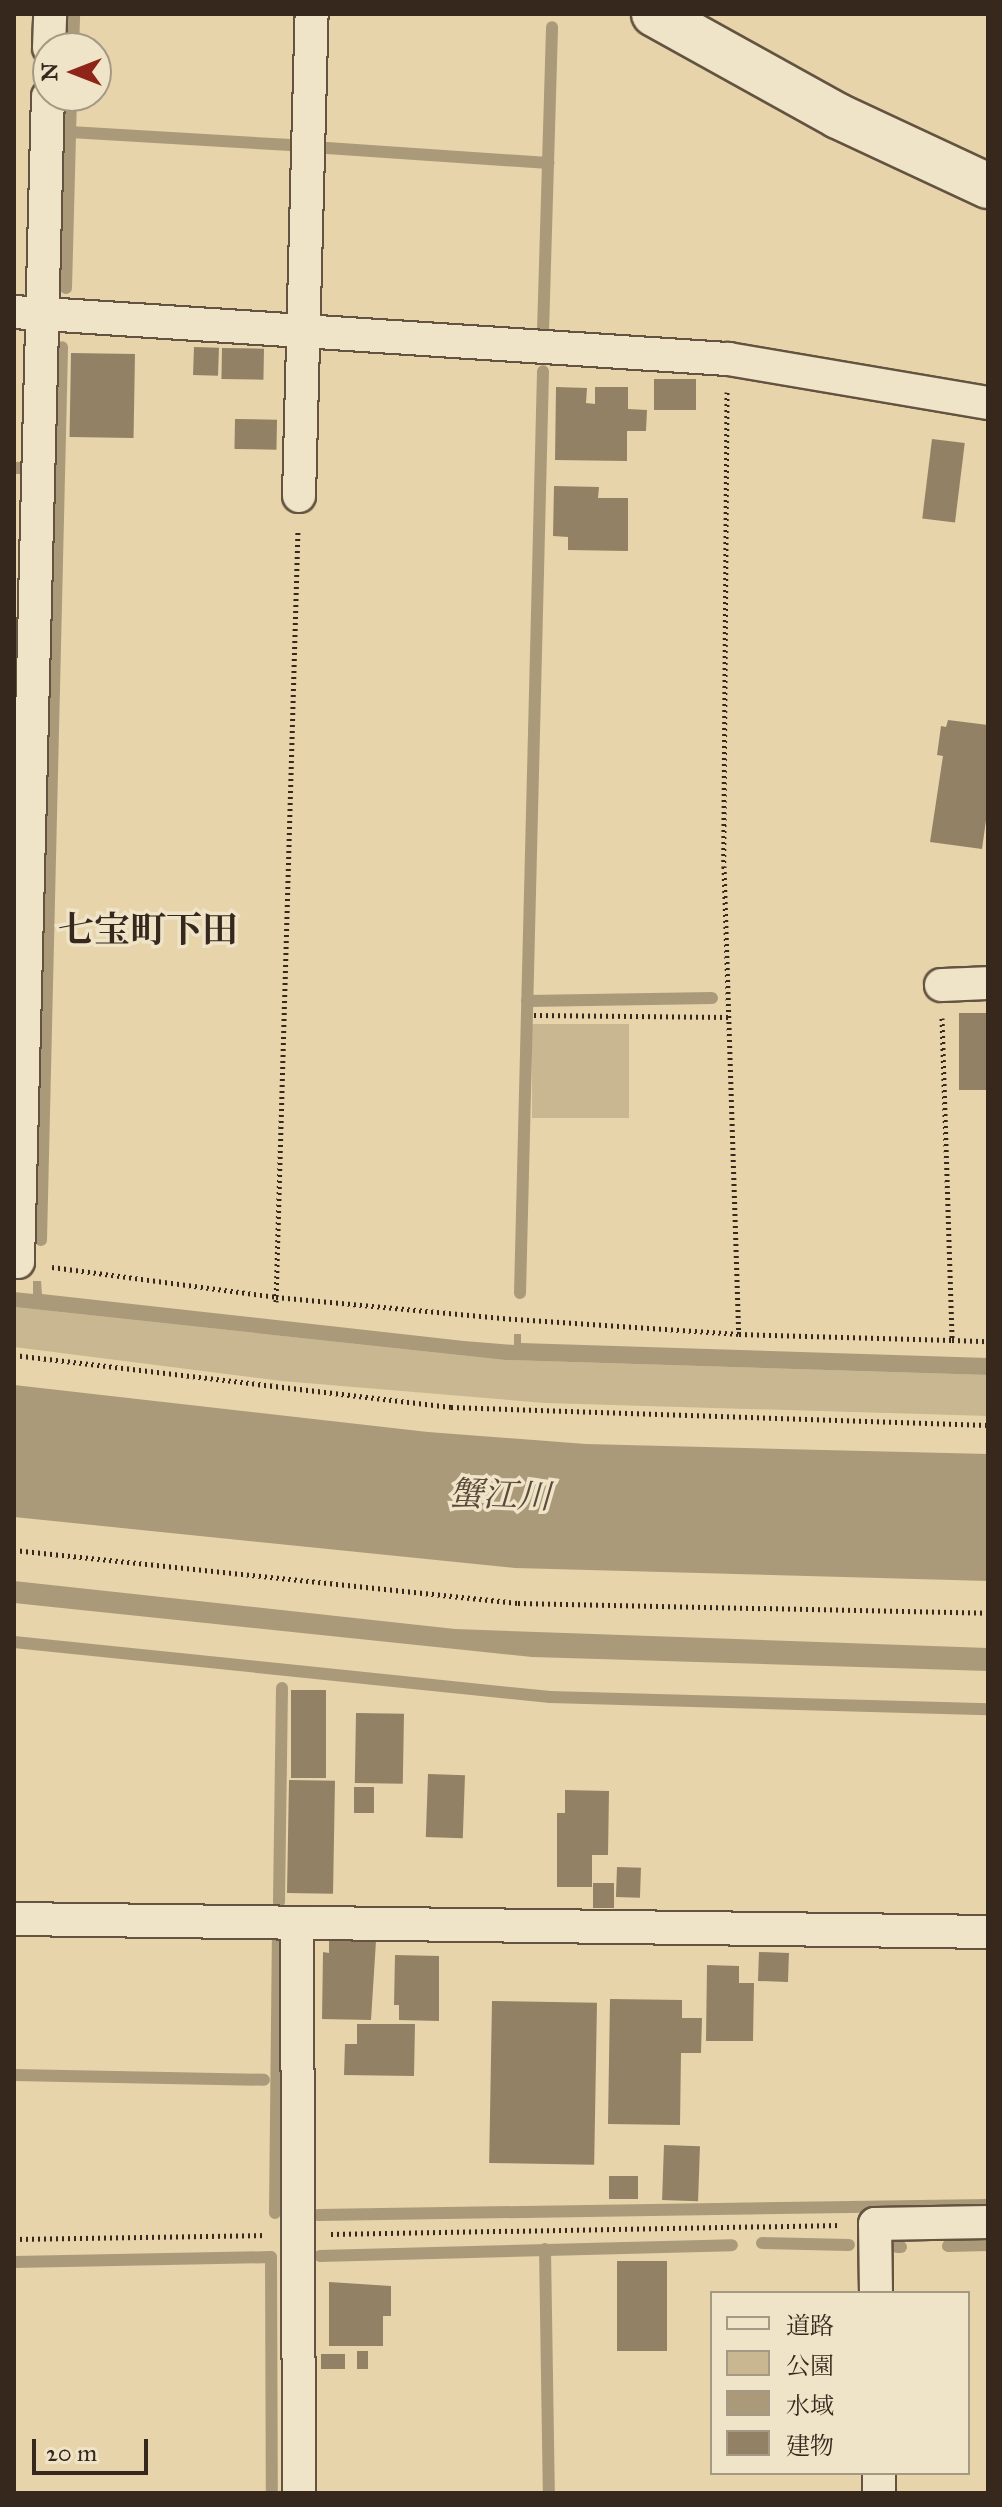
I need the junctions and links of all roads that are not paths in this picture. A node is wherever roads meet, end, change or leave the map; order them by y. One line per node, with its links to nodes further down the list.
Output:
1 (312, 14): 6 (street)
2 (654, 14): 4 (street)
3 (47, 112): 5 (street)
4 (988, 186)
5 (28, 313): 6 (street); 11 (street)
6 (304, 332): 7 (street); 8 (street)
7 (988, 403)
8 (299, 496)
9 (988, 983): 10 (street)
10 (941, 985)
11 (18, 1262)
12 (14, 1919): 13 (street)
13 (297, 1924): 14 (street); 17 (street)
14 (988, 1932)
15 (988, 2222): 16 (street)
16 (876, 2291)
17 (299, 2493)

